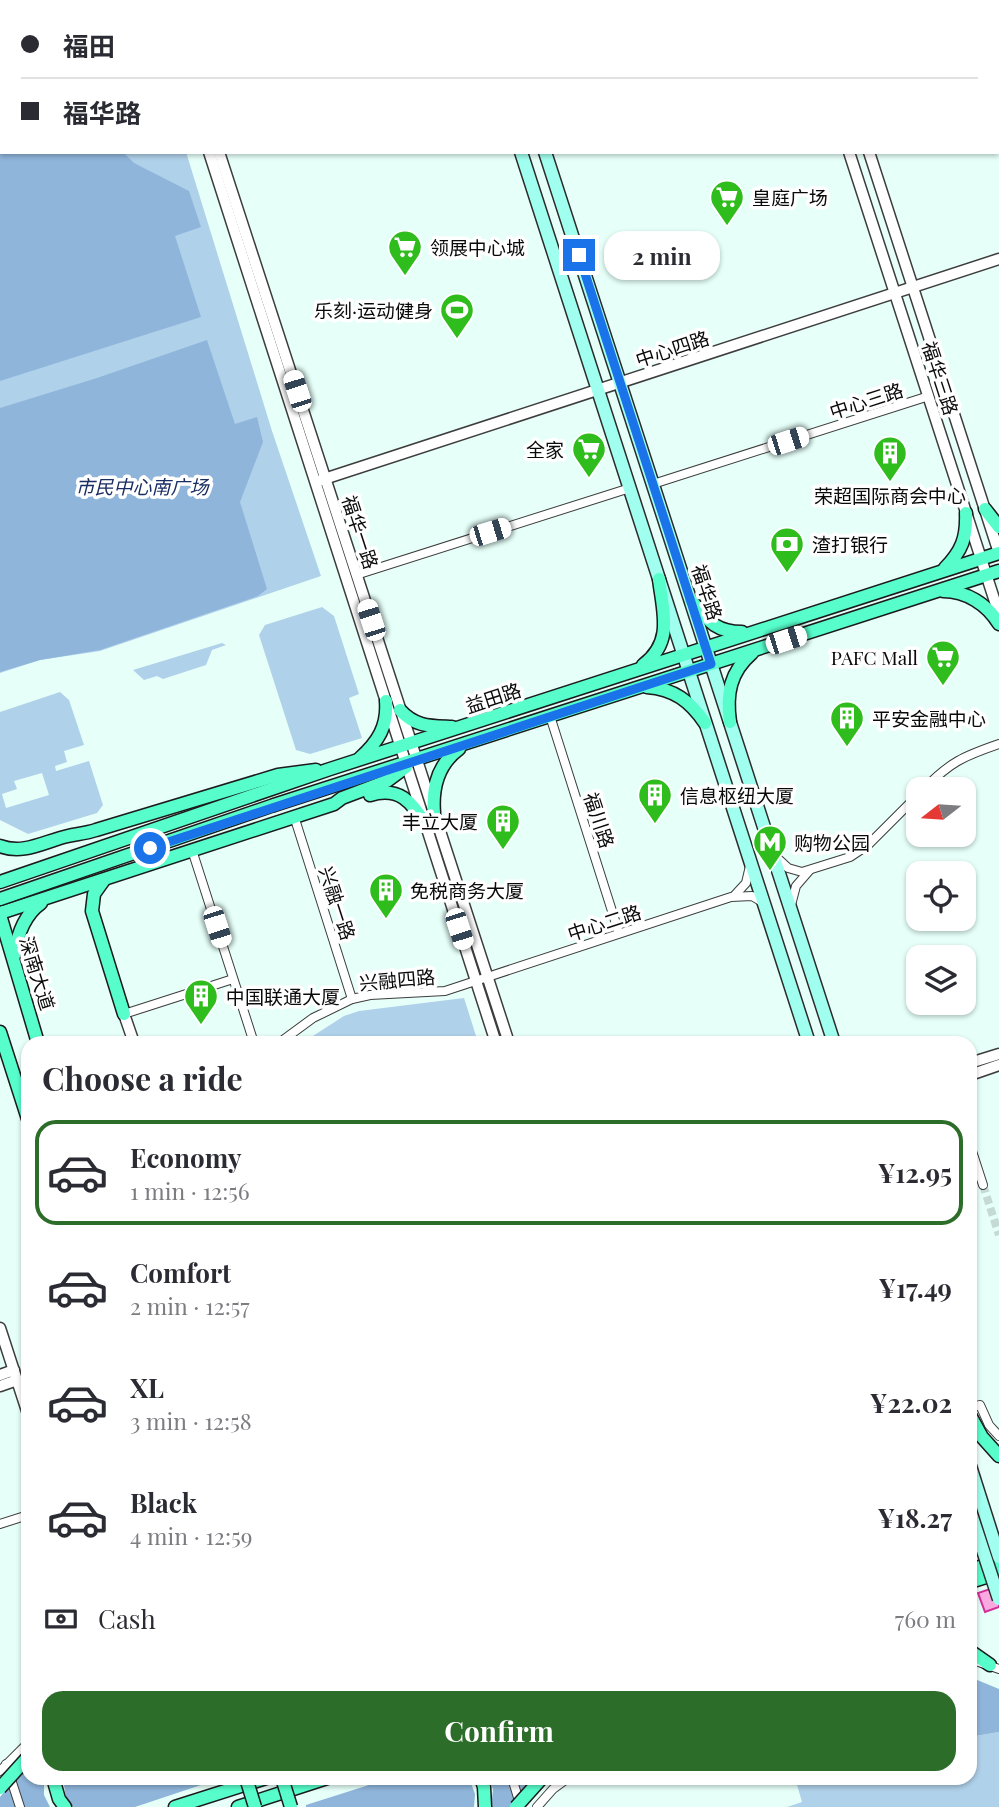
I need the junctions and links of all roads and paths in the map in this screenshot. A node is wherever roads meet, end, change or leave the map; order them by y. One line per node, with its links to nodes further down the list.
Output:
1 (210, 154): 13 (street, 福华一路)
2 (220, 154): 13 (street, 福华一路)
3 (522, 154): 11 (main road)
4 (546, 154): 10 (main road, 福华路)
5 (850, 154): 9 (street, 福华三路)
6 (870, 154): 8 (street, 福华三路)
7 (999, 259): 8 (street, 中心四路)
8 (913, 287): 9 (street, 中心四路); 16 (street, 福华三路)
9 (895, 293): 10 (street, 中心四路); 12 (street, 福华三路)
10 (620, 383): 11 (street, 中心四路); 14 (main road, 福华路)
11 (598, 390): 13 (street, 中心四路); 15 (main road)
12 (929, 396): 14 (street, 中心三路); 17 (street, 福华三路)
13 (320, 480): 23 (street, 福华一路); 37 (street, 福华一路)
14 (653, 484): 26 (main road, 福华路)
15 (630, 488): 23 (street); 24 (main road)
16 (985, 509): 18 (main road); 19 (street, 福华三路)
17 (966, 513): 20 (street, 福华三路); 21 (main road)
18 (999, 527)
19 (999, 553): 20 (main road, 益田路)
20 (981, 559): 21 (main road, 益田路); 22 (street, 福华三路)
21 (941, 572): 29 (main road, 益田路)
22 (993, 573): 25 (main road, 益田路); 27 (street, 福华三路)
23 (356, 575): 38 (street, 福华一路)
24 (659, 579): 32 (main road); 35 (main road)
25 (936, 591): 28 (main road); 31 (main road, 益田路)
26 (691, 600): 29 (main road); 30 (main road, 福华路)
27 (999, 614)
28 (999, 624)
29 (756, 632): 30 (main road, 益田路)
30 (706, 648): 32 (main road, 益田路); 33 (main road, 福华路)
31 (761, 648): 33 (main road, 益田路); 40 (main road)
32 (684, 655): 34 (main road); 35 (main road, 益田路)
33 (711, 664): 34 (main road, 益田路); 40 (main road, 福华路)
34 (689, 671): 36 (main road, 益田路); 41 (main road)
35 (633, 672): 42 (main road, 益田路)
36 (640, 687): 39 (main road, 益田路); 41 (main road)
37 (386, 701): 45 (street, 福华一路); 46 (main road)
38 (400, 710): 42 (main road); 45 (street, 福华一路)
39 (550, 716): 43 (main road, 益田路); 69 (street, 福川路)
40 (730, 722): 58 (main road, 福华路)
41 (705, 723): 59 (main road)
42 (460, 728): 45 (main road, 益田路)
43 (466, 743): 47 (main road, 益田路); 53 (main road)
44 (999, 744): 49 (street)
45 (406, 745): 46 (main road, 益田路); 47 (street, 福华一路)
46 (356, 761): 48 (main road, 益田路)
47 (410, 763): 50 (main road, 益田路); 51 (main road); 53 (street, 福华一路); 55 (street, 福华一路)
48 (330, 769): 56 (main road); 62 (main road, 益田路)
49 (935, 777)
50 (297, 798): 51 (main road); 65 (main road, 益田路, bridge)
51 (342, 798): 54 (main road); 55 (main road)
52 (906, 807): 60 (street)
53 (434, 813): 71 (street, 福华一路)
54 (294, 817): 57 (main road); 74 (street, 兴融一路)
55 (426, 825): 73 (street, 福华一路)
56 (0, 846)
57 (192, 850): 61 (main road); 72 (street)
58 (774, 855): 60 (street); 67 (main road, 福华路)
59 (750, 859): 64 (street); 66 (main road)
60 (809, 871): 67 (street)
61 (105, 879): 63 (main road); 75 (main road)
62 (0, 882)
63 (49, 897): 68 (main road); 70 (main road)
64 (731, 897): 66 (street, 中心二路); 69 (street, 中心二路)
65 (0, 899)
66 (764, 903): 83 (main road)
67 (791, 909): 84 (main road, 福华路)
68 (0, 914): 70 (main road, 深南大道)
69 (619, 933): 71 (street, 中心二路)
70 (14, 960): 77 (main road, 深南大道)
71 (487, 976): 73 (street, 兴融四路); 82 (street, 福华一路)
72 (233, 979): 75 (street); 79 (street)
73 (476, 981): 74 (street, 兴融四路); 81 (street, 福华一路)
74 (352, 999): 80 (street, 兴融四路)
75 (124, 1014): 78 (street)
76 (0, 1032): 89 (main road)
77 (36, 1036)
78 (132, 1036)
79 (252, 1036)
80 (289, 1036)
81 (492, 1036)
82 (506, 1036)
83 (807, 1036)
84 (832, 1036)
85 (999, 1054): 86 (street)
86 (977, 1061)
87 (999, 1065): 88 (street)
88 (977, 1073)
89 (21, 1096)
90 (977, 1167): 91 (street)
91 (983, 1185)
92 (0, 1328): 94 (street)
93 (0, 1375): 94 (street)
94 (16, 1375): 95 (street); 96 (street)
95 (0, 1386)
96 (21, 1392)
97 (977, 1407): 99 (street)
98 (977, 1425): 100 (main road)
99 (999, 1436)
100 (999, 1457)
101 (977, 1488): 107 (main road, bridge)
102 (21, 1517): 103 (street)
103 (0, 1524)
104 (977, 1532): 111 (main road, bridge)
105 (999, 1541): 106 (main road)
106 (977, 1549)
107 (999, 1559): 108 (main road)
108 (977, 1567)
109 (999, 1573): 110 (main road)
110 (977, 1581)
111 (999, 1600)
112 (977, 1655): 114 (main road)
113 (977, 1661): 114 (street)
114 (995, 1667)
115 (21, 1750): 117 (street)
116 (21, 1765): 127 (main road, bridge)
117 (3, 1768): 128 (street)
118 (55, 1785): 129 (main road)
119 (244, 1785): 130 (main road)
120 (248, 1785): 132 (main road, bridge)
121 (284, 1785): 133 (main road, bridge)
122 (306, 1785): 131 (main road)
123 (483, 1785): 134 (main road)
124 (514, 1785): 135 (street)
125 (536, 1785): 135 (main road, bridge)
126 (558, 1785): 136 (street)
127 (0, 1788)
128 (20, 1807)
129 (65, 1807)
130 (175, 1807)
131 (238, 1807)
132 (255, 1807)
133 (291, 1807)
134 (485, 1807)
135 (519, 1807)
136 (537, 1807)

